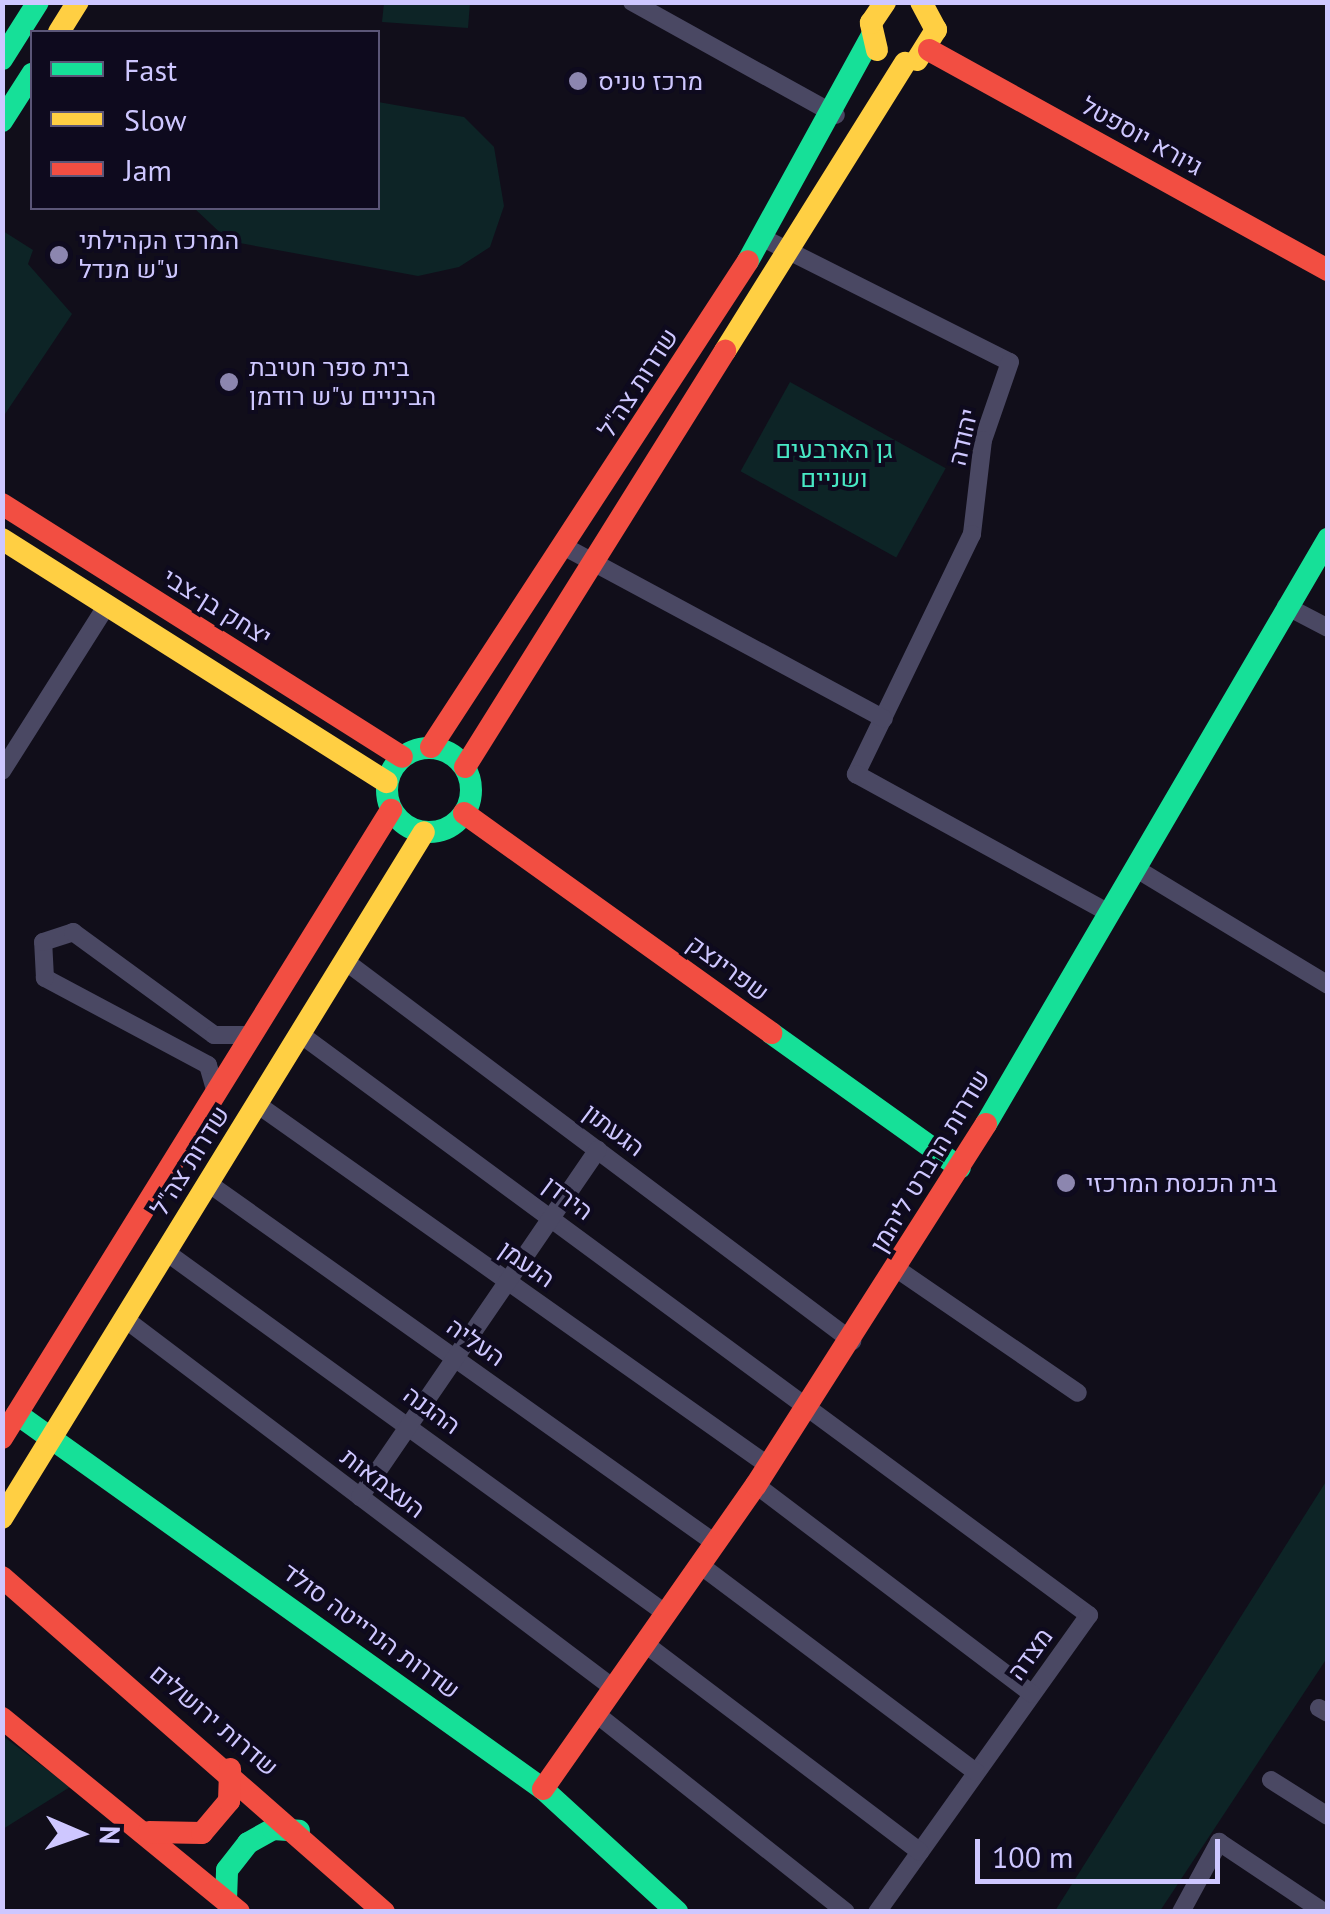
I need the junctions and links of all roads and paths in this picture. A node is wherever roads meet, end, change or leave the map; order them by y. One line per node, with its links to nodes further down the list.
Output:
1 (38, 2): 9 (street)
2 (78, 2): 6 (street)
3 (632, 2): 12 (street)
4 (886, 2): 7 (street, שדרות צה"ל)
5 (933, 9): 8 (street)
6 (60, 30)
7 (871, 37): 10 (street); 12 (street, שדרות צה"ל)
8 (929, 50): 10 (street); 16 (street, גיורא יוספטל)
9 (2, 59)
10 (905, 63): 15 (street)
11 (30, 77): 13 (street)
12 (836, 116): 14 (street, שדרות צה"ל)
13 (2, 122)
14 (763, 238): 15 (street, יהודה); 20 (street, שדרות צה"ל)
15 (792, 250): 21 (street); 25 (street, יהודה)
16 (1328, 270)
17 (2, 504): 27 (street, יצחק בן-צבי)
18 (2, 539): 22 (street)
19 (1328, 539): 23 (street, שדרות הרברט ליהמן)
20 (566, 547): 21 (street); 26 (street, שדרות צה"ל)
21 (596, 566): 25 (street); 28 (street)
22 (107, 605): 29 (street); 30 (street)
23 (1286, 606): 24 (street); 34 (street, שדרות הרברט ליהמן)
24 (1328, 628)
25 (884, 719): 35 (street, יהודה)
26 (431, 747): 27 (street); 28 (street)
27 (402, 756): 30 (street)
28 (465, 768): 32 (street)
29 (2, 771)
30 (387, 782): 31 (street)
31 (392, 810): 33 (street); 39 (street, שדרות צה"ל)
32 (464, 814): 33 (street); 43 (street, שפרינצק)
33 (424, 832): 36 (street, שדרות צה"ל)
34 (1135, 868): 35 (street, שדרות הרברט ליהמן); 37 (street)
35 (1108, 912): 43 (street, שדרות הרברט ליהמן)
36 (345, 961): 38 (street, שדרות צה"ל); 42 (street, הגעתון)
37 (1328, 985)
38 (300, 1034): 41 (street, שדרות צה"ל); 45 (street, הירדן)
39 (252, 1035): 40 (street, שדרות צה"ל); 40 (street)
40 (216, 1094): 54 (street, שדרות צה"ל)
41 (257, 1104): 44 (street, שדרות צה"ל); 48 (street, הנעמן)
42 (598, 1150): 45 (street); 50 (street, הגעתון)
43 (960, 1168): 47 (street, שדרות הרברט ליהמן)
44 (208, 1183): 46 (street, שדרות צה"ל); 51 (street, העליה)
45 (552, 1217): 48 (street); 53 (street, הירדן)
46 (166, 1252): 49 (street, שדרות צה"ל); 55 (street, ההגנה)
47 (897, 1269): 50 (street, שדרות הרברט ליהמן); 52 (street)
48 (508, 1281): 51 (street); 58 (street, הנעמן)
49 (124, 1319): 56 (street, שדרות צה"ל); 59 (street, העצמאות)
50 (852, 1341): 53 (street, שדרות הרברט ליהמן)
51 (455, 1358): 55 (street); 61 (street, העליה)
52 (1078, 1393)
53 (803, 1407): 58 (street, שדרות הרברט ליהמן); 67 (street, מצדה)
54 (17, 1414): 56 (street, שדרות הנרייטה סולד); 57 (street, שדרות צה"ל)
55 (410, 1424): 59 (street); 64 (street, ההגנה)
56 (53, 1436): 60 (street, שדרות צה"ל); 73 (street, שדרות הנרייטה סולד)
57 (2, 1438)
58 (762, 1476): 61 (street, שדרות הרברט ליהמן); 67 (street, הנעמן)
59 (360, 1497): 66 (street, העצמאות)
60 (2, 1518)
61 (715, 1543): 62 (street, שדרות הרברט ליהמן)
62 (700, 1565): 64 (street, שדרות הרברט ליהמן); 71 (street)
63 (2, 1577): 70 (street, שדרות ירושלים)
64 (665, 1613): 65 (street, שדרות הרברט ליהמן)
65 (644, 1644): 66 (street, שדרות הרברט ליהמן); 77 (street)
66 (612, 1687): 68 (street, שדרות הרברט ליהמן)
67 (1032, 1694): 71 (street, מצדה)
68 (595, 1713): 73 (street, שדרות הרברט ליהמן); 82 (street)
69 (2, 1718): 75 (street)
70 (230, 1768): 75 (street); 76 (street, שדרות ירושלים)
71 (976, 1772): 77 (street, מצדה)
72 (1271, 1780): 74 (street)
73 (543, 1788): 81 (street, שדרות הנרייטה סולד)
74 (1328, 1816)
75 (144, 1830): 78 (street)
76 (299, 1831): 78 (street); 80 (street, שדרות ירושלים)
77 (920, 1852): 83 (street, מצדה)
78 (232, 1906)
79 (1180, 1911): 84 (street)
80 (384, 1912)
81 (677, 1912)
82 (846, 1912)
83 (877, 1912)
84 (1324, 1912)

